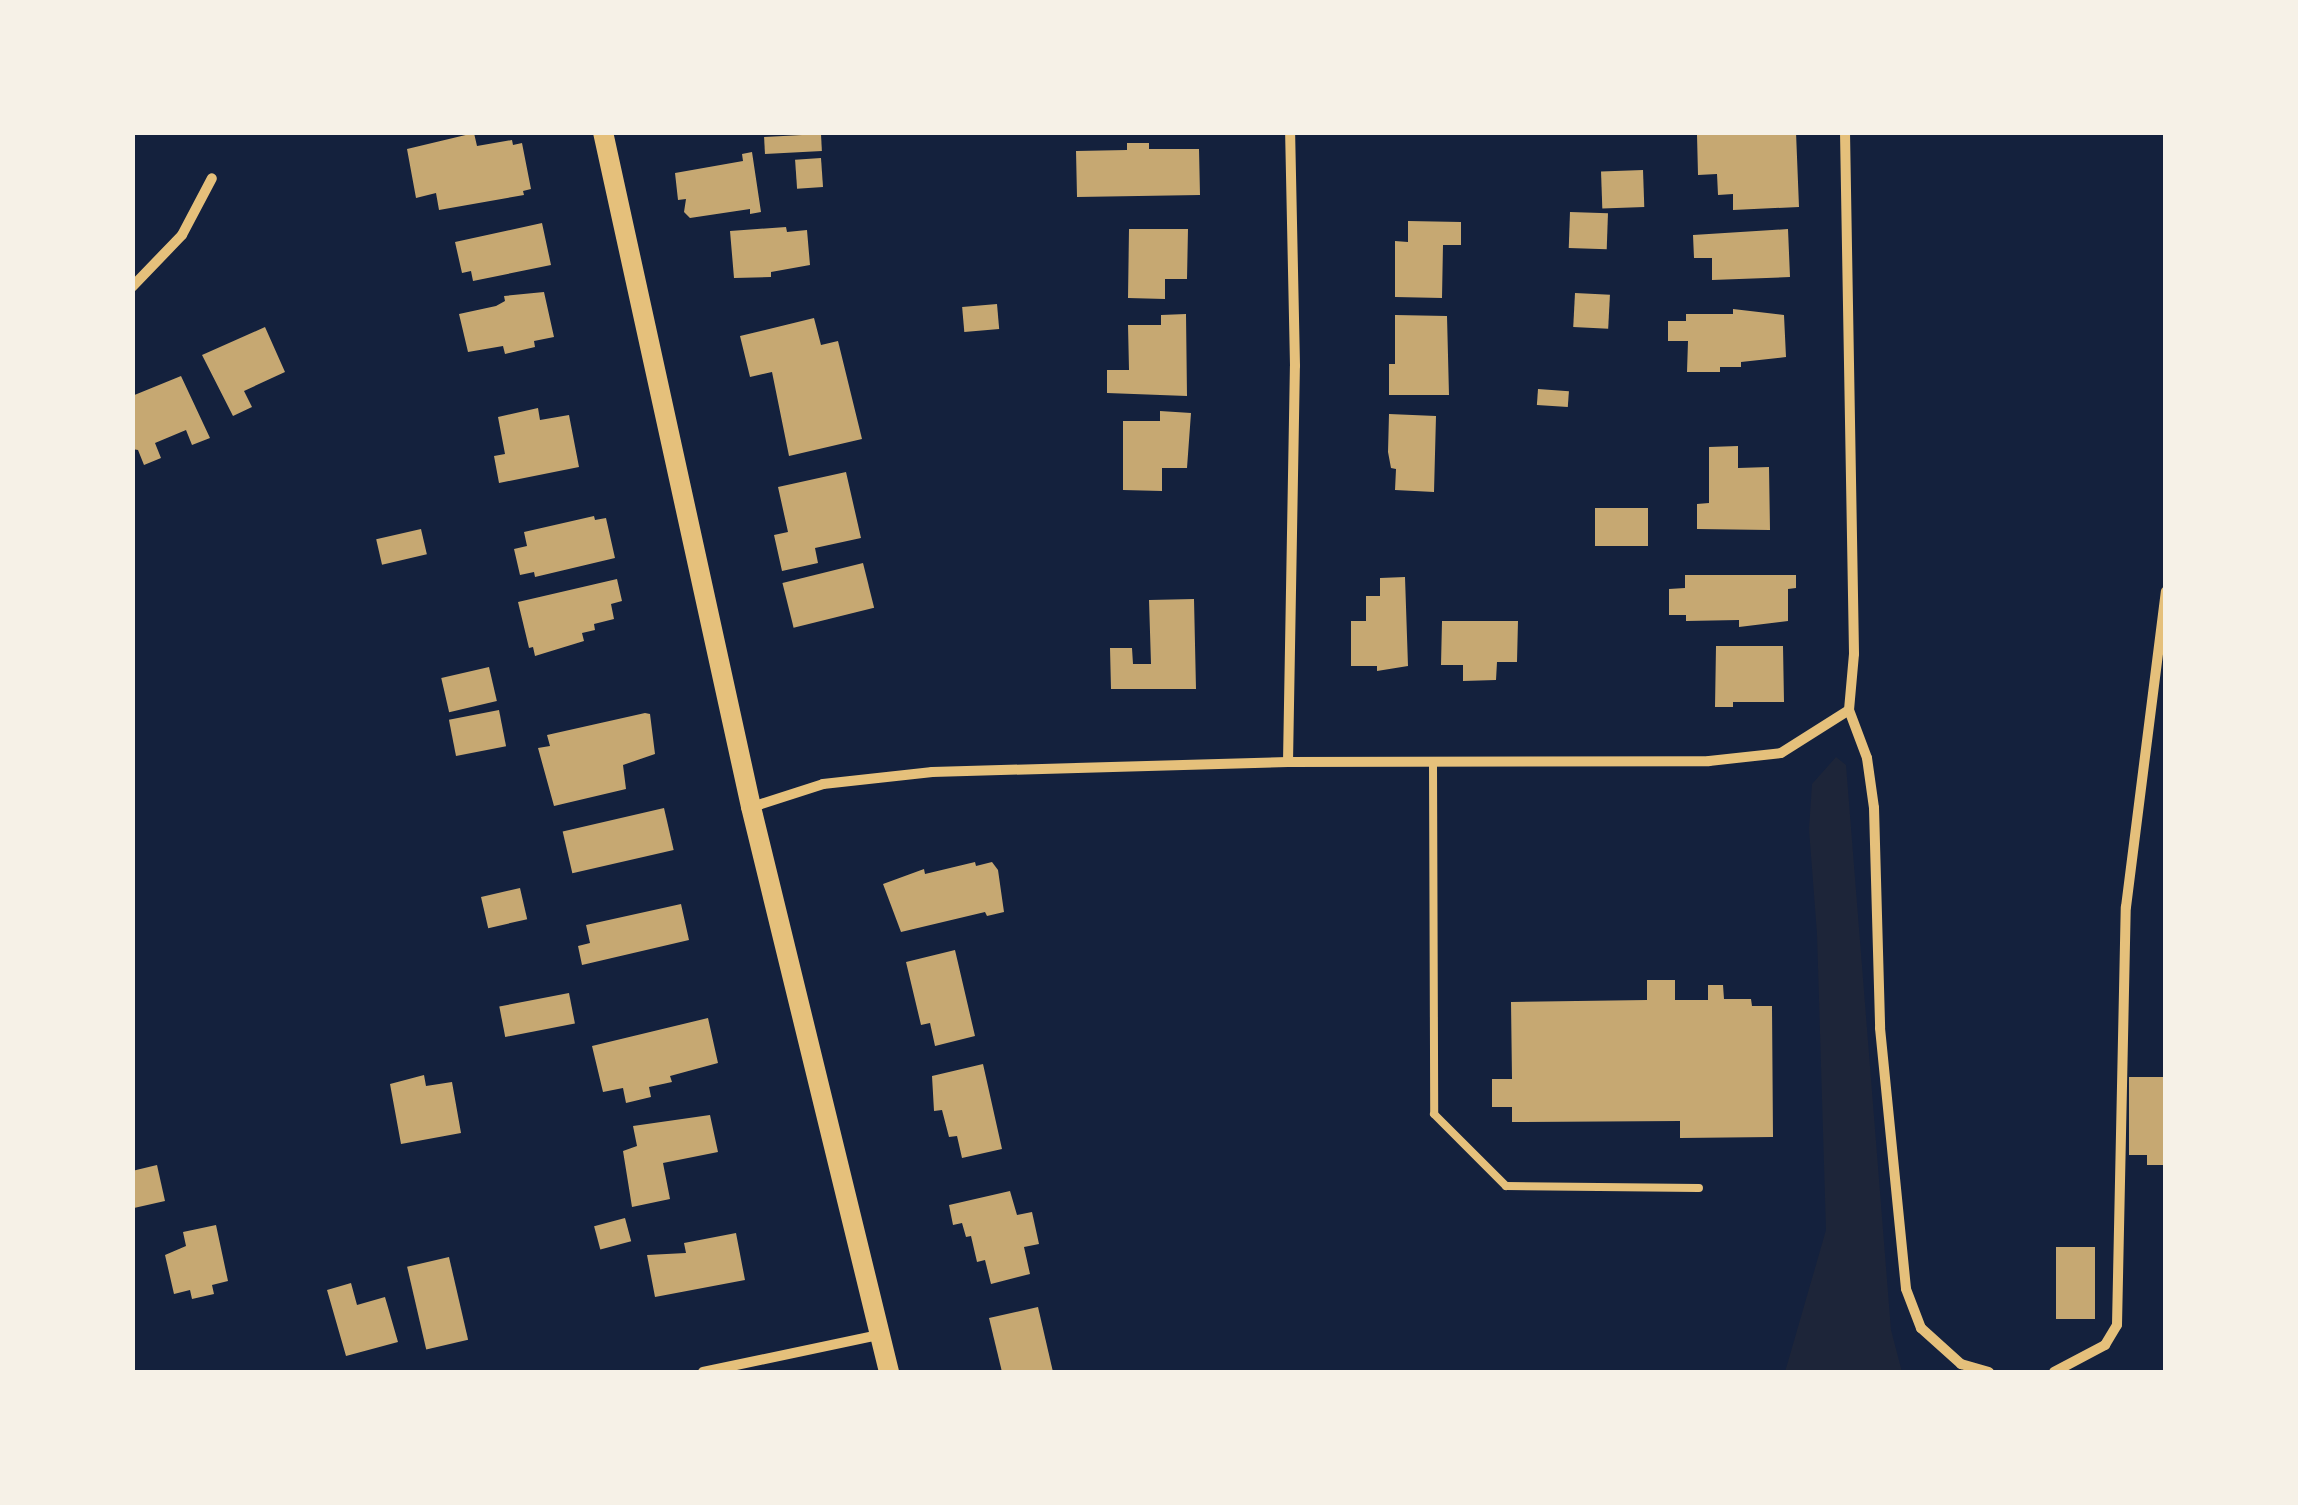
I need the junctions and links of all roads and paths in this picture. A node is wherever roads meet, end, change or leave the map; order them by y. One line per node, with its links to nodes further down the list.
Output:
1 (603, 132): 10 (main road)
2 (1290, 132): 8 (street)
3 (1846, 132): 7 (street)
4 (212, 178): 5 (street)
5 (132, 287)
6 (2166, 592): 16 (street)
7 (1849, 710): 9 (street); 15 (street)
8 (1288, 762): 9 (street); 10 (street)
9 (1433, 764): 11 (lane)
10 (751, 807): 12 (main road)
11 (1699, 1188)
12 (880, 1334): 13 (street); 14 (main road)
13 (704, 1372)
14 (889, 1372)
15 (1989, 1372)
16 (2054, 1372)

